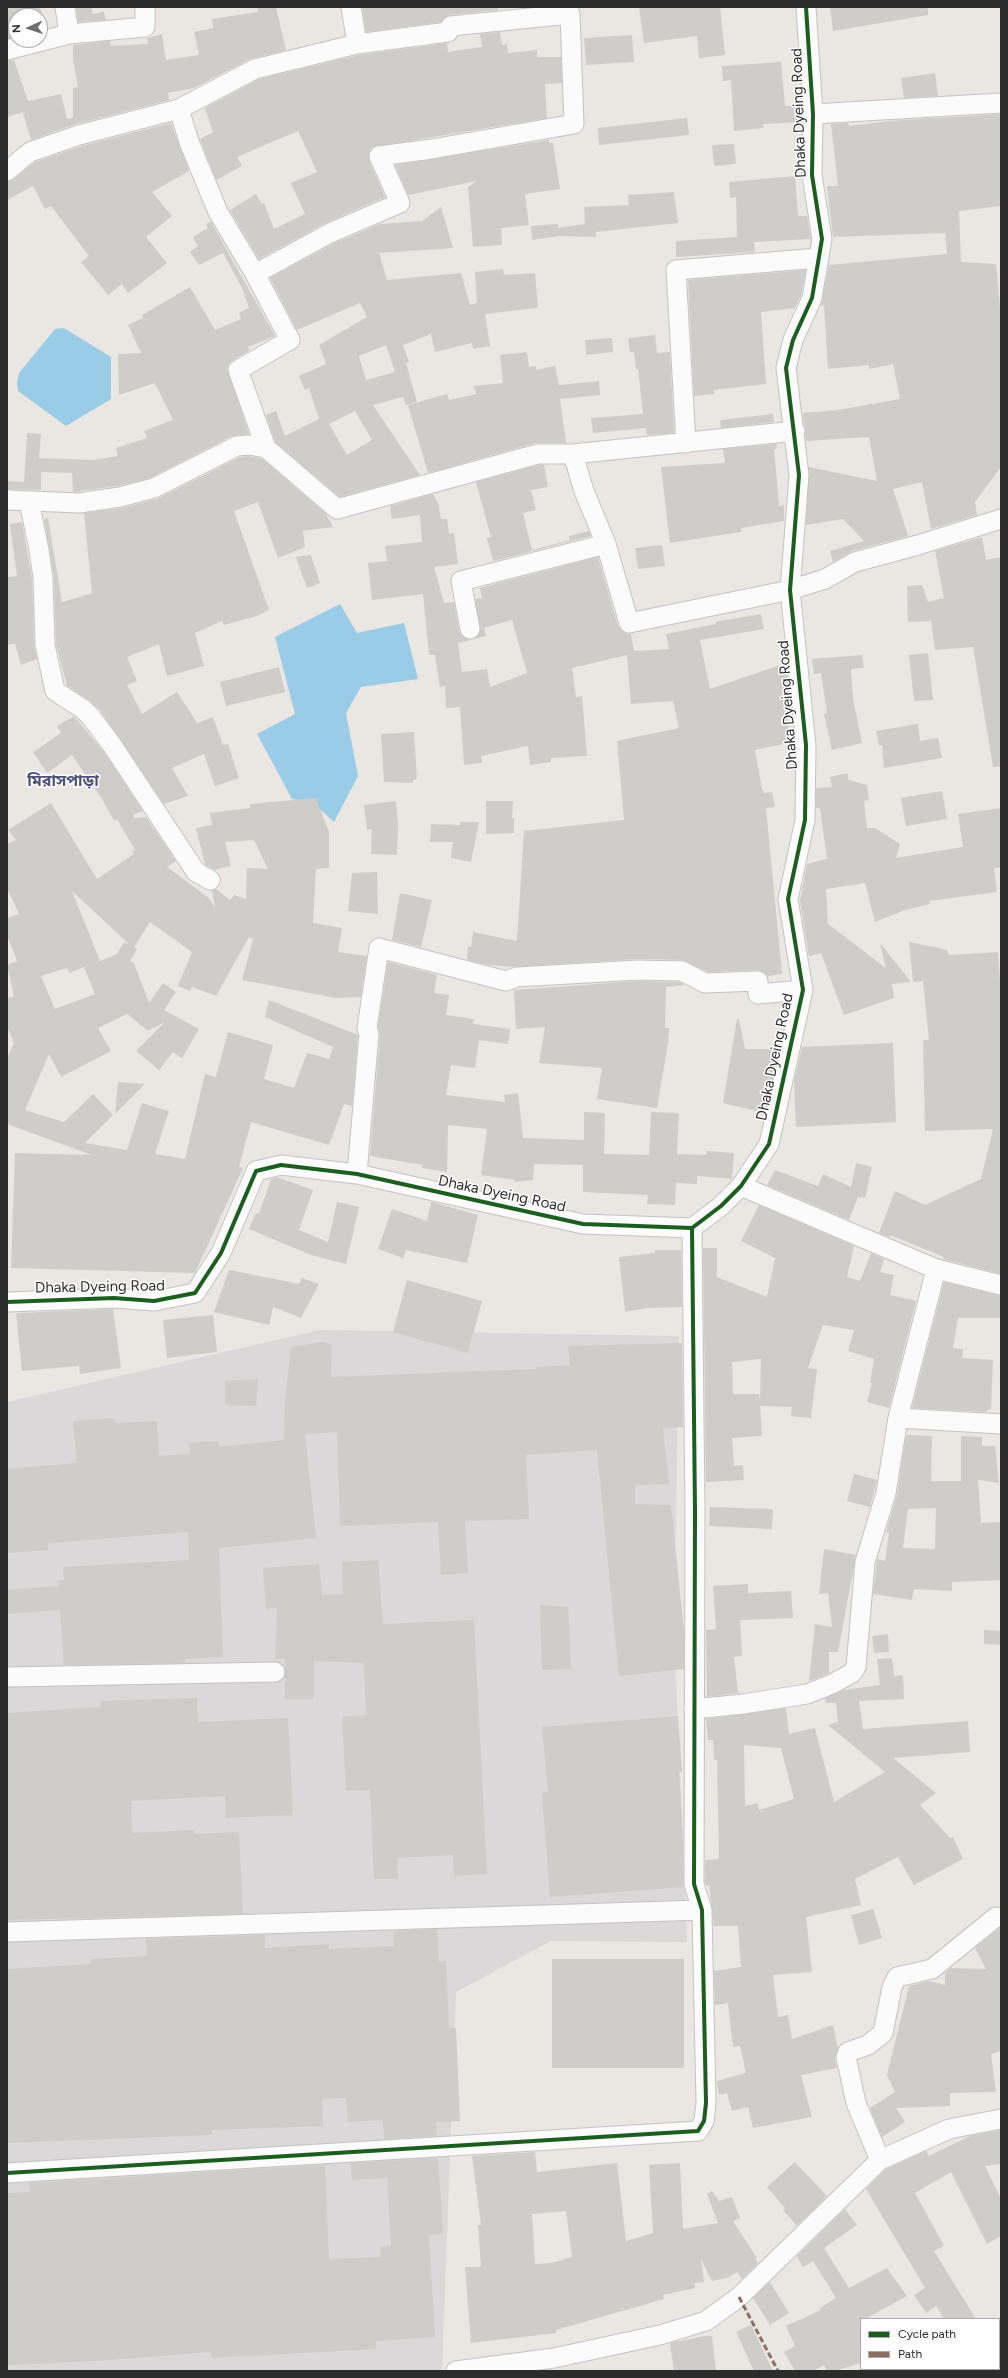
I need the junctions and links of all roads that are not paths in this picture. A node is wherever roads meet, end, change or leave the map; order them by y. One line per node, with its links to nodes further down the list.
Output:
1 (65, 7): 5 (street)
2 (146, 7): 5 (street)
3 (351, 7): 6 (street)
4 (806, 7): 10 (street, Dhaka Dyeing Road)
5 (68, 34): 7 (street)
6 (357, 44): 9 (street); 13 (street)
7 (7, 50)
8 (1001, 103): 10 (street)
9 (179, 109): 11 (street); 13 (street)
10 (813, 114): 12 (street, Dhaka Dyeing Road)
11 (7, 171)
12 (818, 258): 14 (street, Dhaka Dyeing Road); 15 (street)
13 (255, 274): 16 (street)
14 (795, 431): 15 (street); 22 (street, Dhaka Dyeing Road)
15 (686, 443): 17 (street)
16 (266, 448): 17 (street); 19 (street)
17 (573, 454): 21 (street)
18 (7, 500): 19 (street)
19 (29, 501): 24 (street)
20 (1001, 519): 22 (street)
21 (606, 544): 22 (street); 23 (street)
22 (790, 590): 25 (street, Dhaka Dyeing Road)
23 (470, 629)
24 (210, 880)
25 (803, 990): 26 (street); 27 (street, Dhaka Dyeing Road)
26 (357, 1174): 28 (street, Dhaka Dyeing Road); 31 (street, Dhaka Dyeing Road)
27 (741, 1186): 28 (street, Dhaka Dyeing Road); 29 (street)
28 (692, 1228): 36 (street)
29 (936, 1269): 30 (street); 32 (street)
30 (1001, 1285)
31 (7, 1302)
32 (898, 1418): 33 (street); 36 (street)
33 (1001, 1424)
34 (275, 1672): 35 (street)
35 (7, 1677)
36 (694, 1709): 37 (street)
37 (702, 1910): 39 (street); 42 (street)
38 (996, 1917): 41 (street)
39 (7, 1932)
40 (1001, 2119): 41 (street)
41 (880, 2160): 43 (street)
42 (7, 2173)
43 (456, 2371)

